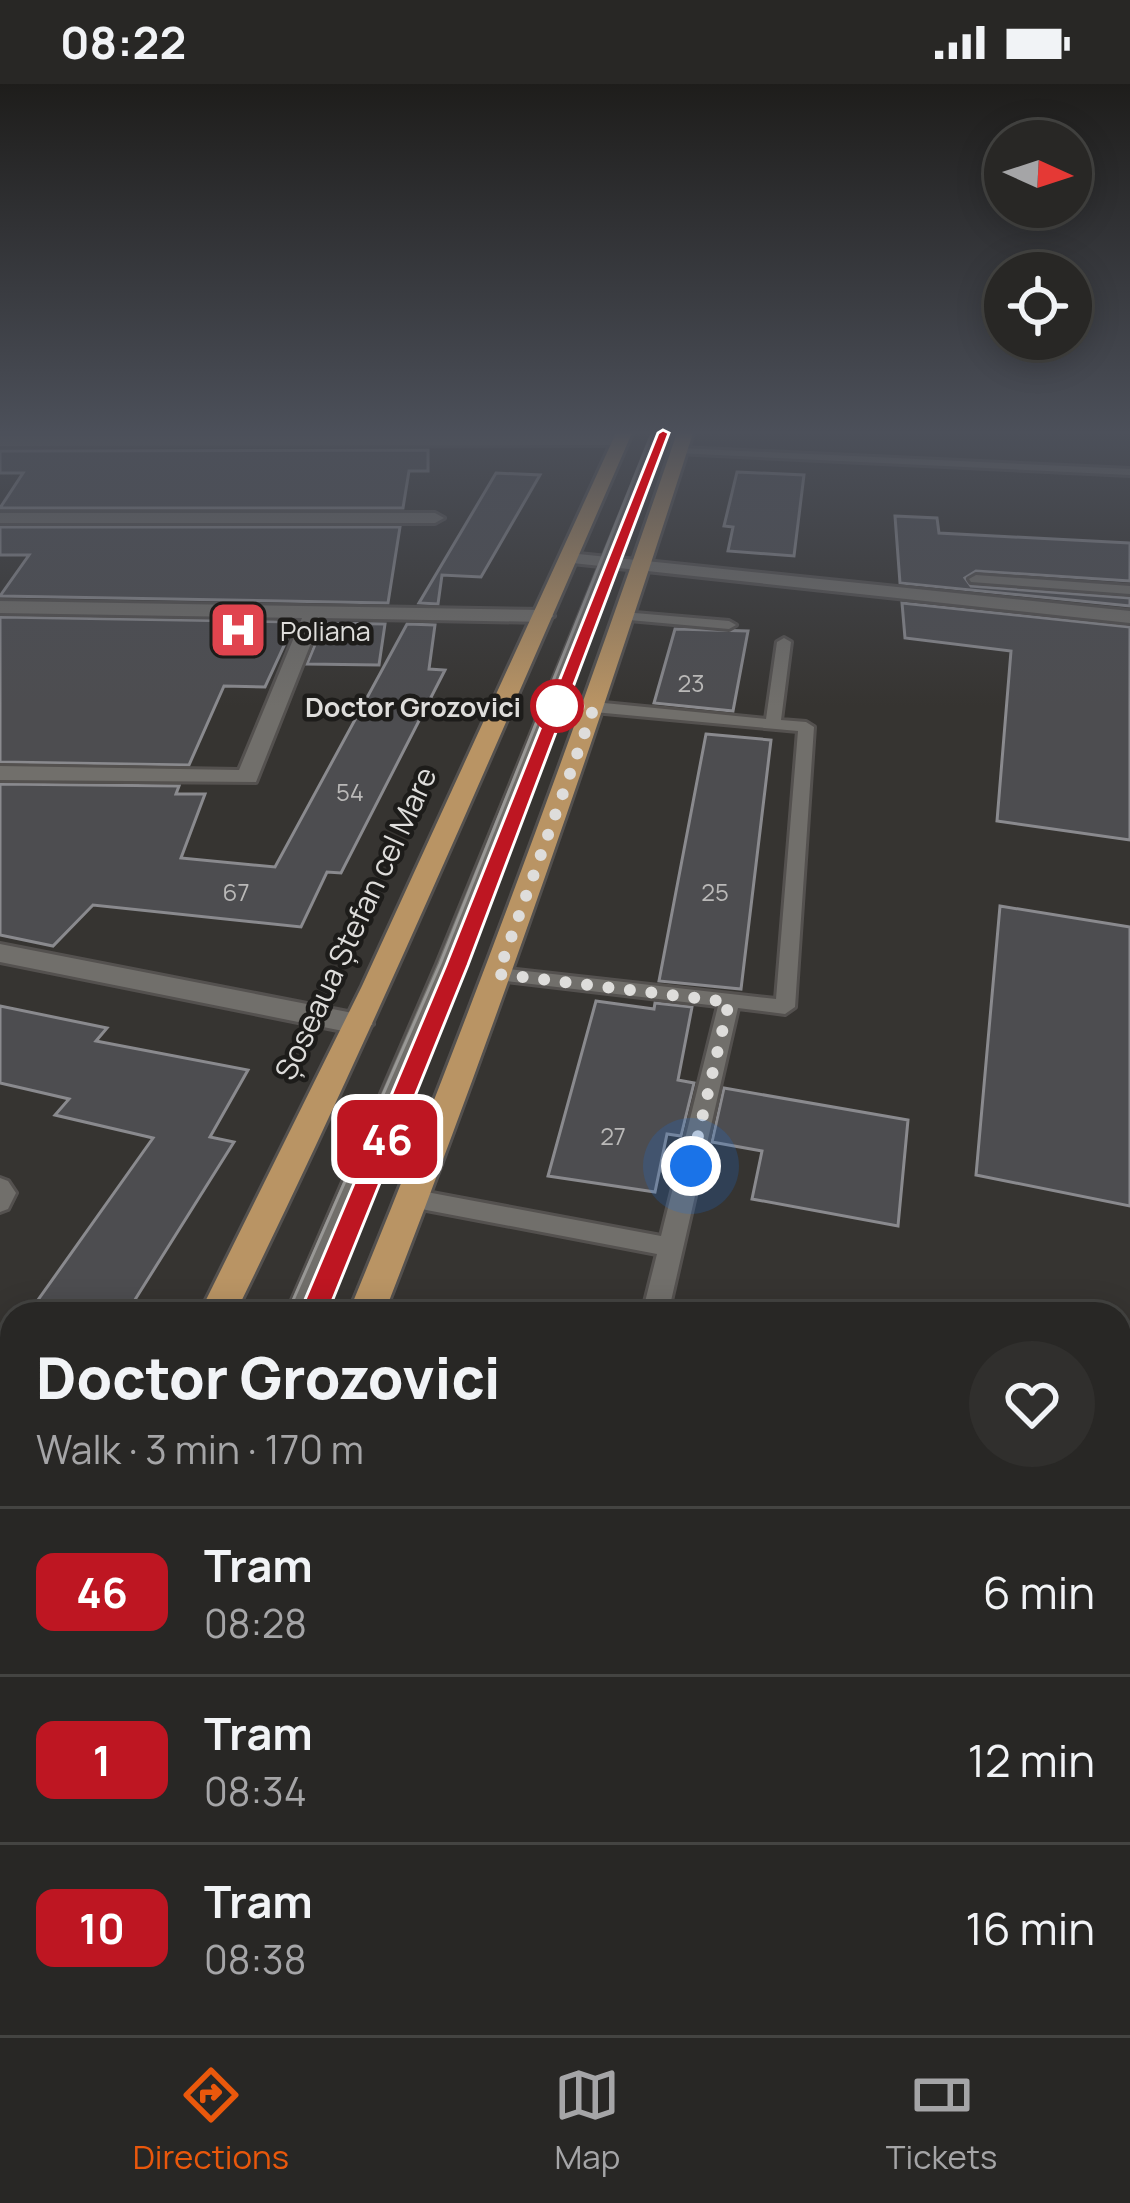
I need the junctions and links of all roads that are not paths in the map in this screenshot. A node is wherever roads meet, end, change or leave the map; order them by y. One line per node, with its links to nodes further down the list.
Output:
1 (584, 524): 4 (main road, Șoseaua Ștefan cel Mare)
2 (623, 524): 5 (lane)
3 (655, 524): 6 (main road)
4 (569, 558): 5 (street); 11 (main road, Șoseaua Ștefan cel Mare)
5 (608, 561): 6 (street); 28 (lane)
6 (641, 564): 12 (main road); 13 (street)
7 (976, 579): 8 (lane)
8 (1130, 590)
9 (0, 607): 10 (street)
10 (314, 612): 11 (street); 18 (street)
11 (544, 616): 22 (main road, Șoseaua Ștefan cel Mare)
12 (623, 616): 14 (lane); 16 (main road)
13 (1130, 617)
14 (729, 625)
15 (784, 641): 17 (lane)
16 (594, 707): 17 (lane); 20 (main road)
17 (773, 724): 21 (lane)
18 (0, 773)
19 (0, 953): 22 (street)
20 (498, 974): 21 (lane); 24 (main road)
21 (729, 1002): 26 (lane)
22 (358, 1024): 27 (main road, Șoseaua Ștefan cel Mare)
23 (0, 1187): 25 (lane)
24 (416, 1199): 26 (lane); 29 (main road)
25 (0, 1203)
26 (673, 1247): 30 (lane)
27 (223, 1302)
28 (304, 1302)
29 (371, 1302)
30 (658, 1302)

